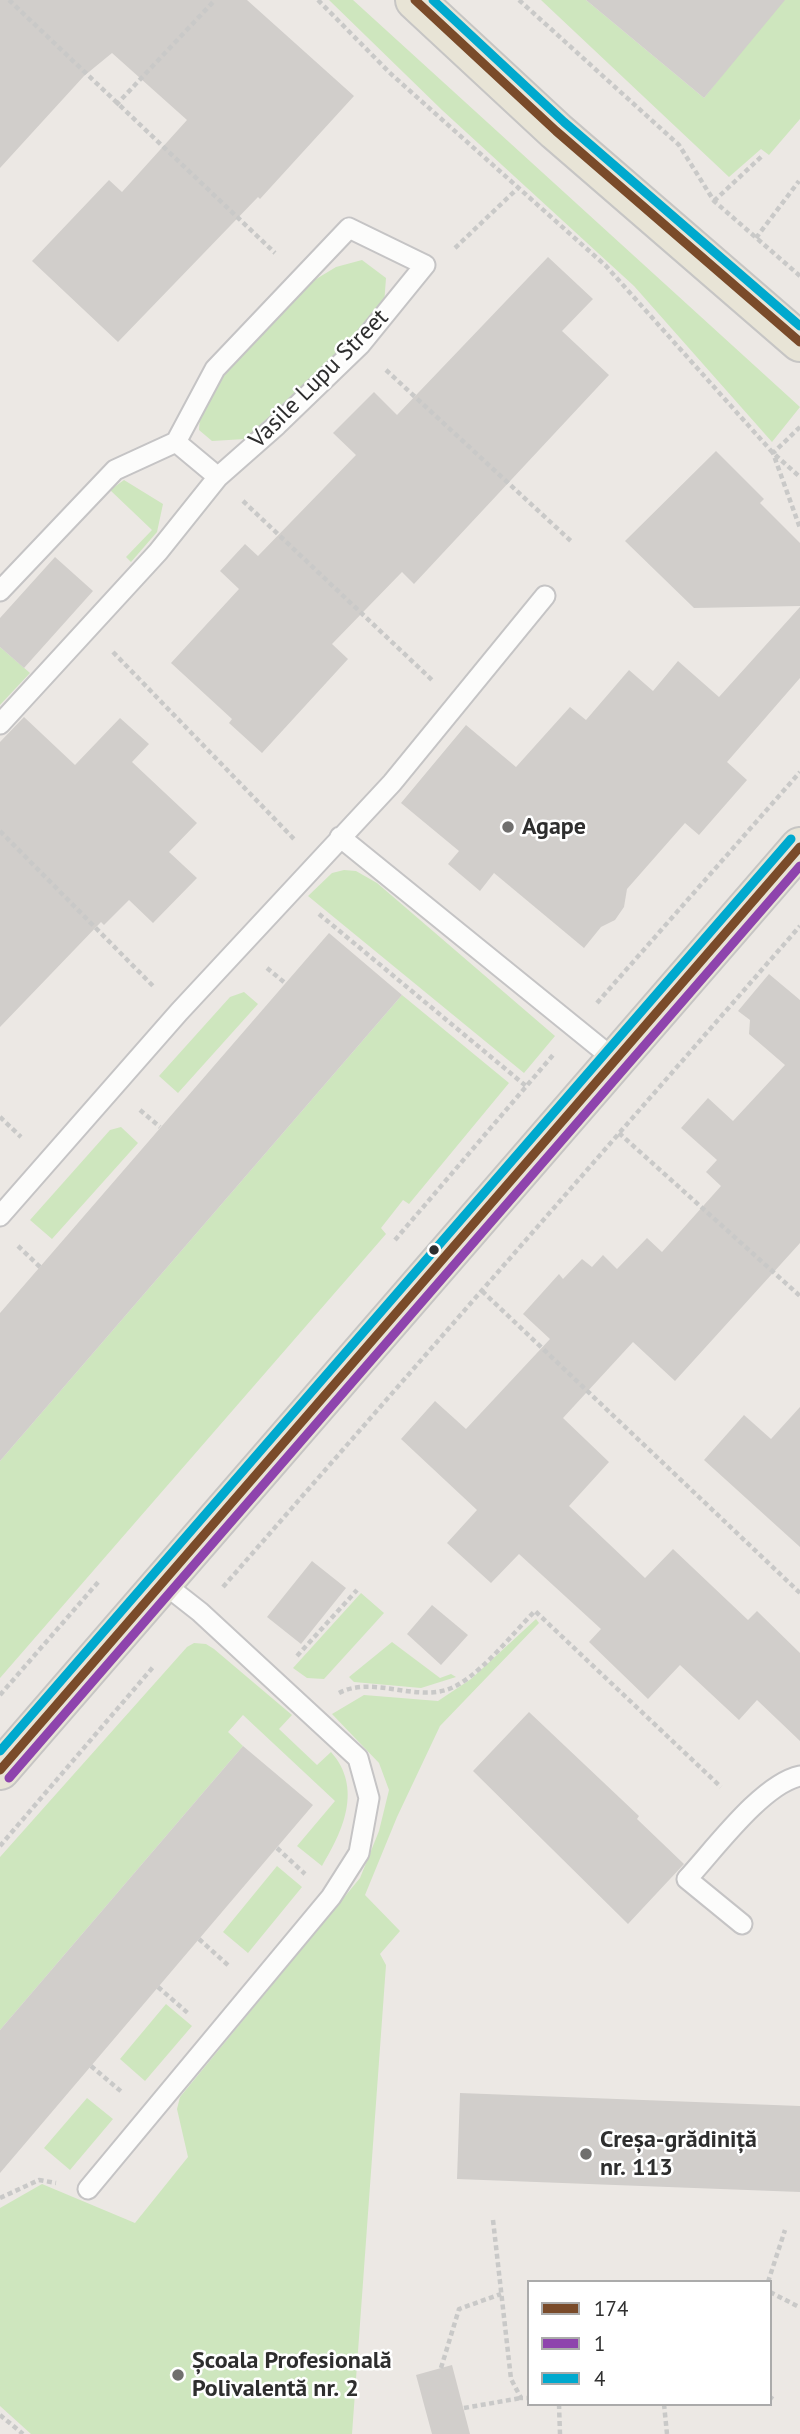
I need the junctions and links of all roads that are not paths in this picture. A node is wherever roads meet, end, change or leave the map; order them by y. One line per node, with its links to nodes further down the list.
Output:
1 (415, 0): 2 (main road)
2 (800, 342)
3 (176, 442): 4 (lane); 4 (lane, Vasile Lupu Street); 5 (lane)
4 (218, 477): 7 (lane, Vasile Lupu Street)
5 (0, 591)
6 (545, 596): 8 (lane)
7 (0, 724)
8 (340, 837): 10 (lane); 11 (lane)
9 (800, 847): 10 (main road)
10 (615, 1060): 12 (main road)
11 (0, 1216)
12 (163, 1583): 13 (main road); 16 (lane)
13 (0, 1770)
14 (800, 1776): 15 (lane)
15 (742, 1924)
16 (88, 2189)

